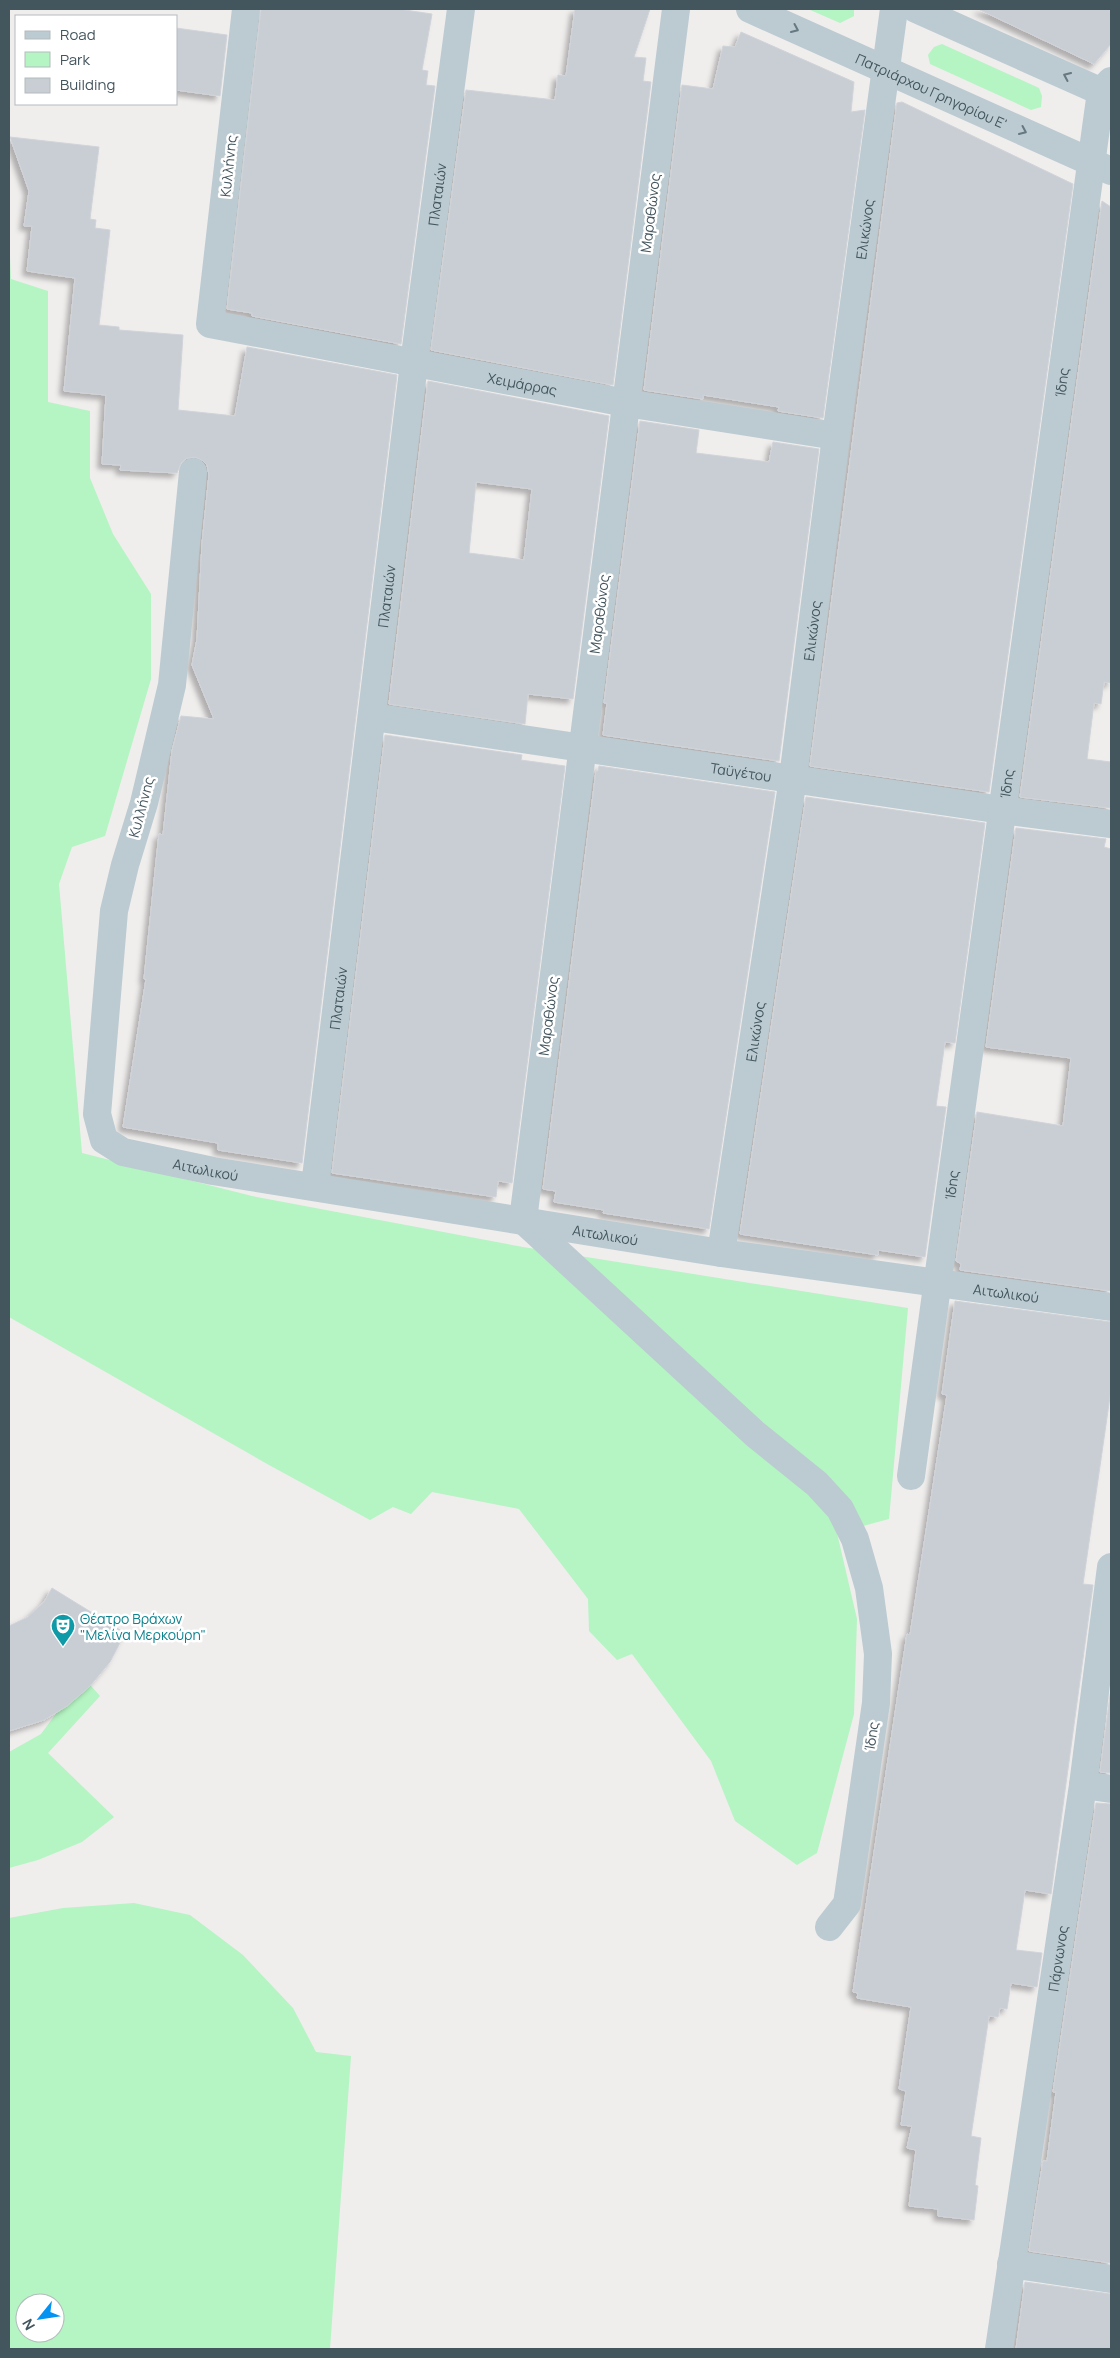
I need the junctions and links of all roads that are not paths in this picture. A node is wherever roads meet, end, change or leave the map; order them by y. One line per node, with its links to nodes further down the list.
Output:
1 (246, 9): 10 (street, Κυλλήνης)
2 (460, 9): 11 (street, Πλαταιών)
3 (676, 9): 12 (street, Μαραθώνος)
4 (750, 9): 7 (street, Πατριάρχου Γρηγορίου Ε', one-way to 7)
5 (894, 9): 7 (street, Ελικώνος)
6 (916, 9): 8 (street, one-way to 6)
7 (887, 70): 9 (street, Πατριάρχου Γρηγορίου Ε', one-way to 9); 13 (street, Ελικώνος)
8 (1108, 90): 9 (street, Ίδης)
9 (1101, 167): 18 (street, Ίδης)
10 (210, 324): 11 (street, Χειμάρρας)
11 (414, 363): 12 (street, Χειμάρρας); 15 (street, Πλαταιών)
12 (626, 402): 13 (street, Χειμάρρας); 16 (street, Μαραθώνος)
13 (836, 436): 17 (street, Ελικώνος)
14 (193, 472): 20 (street, Κυλλήνης)
15 (373, 717): 16 (street, Ταϋγέτου); 21 (street, Πλαταιών)
16 (582, 747): 17 (street, Ταϋγέτου); 22 (street, Μαραθώνος)
17 (793, 778): 18 (street, Ταϋγέτου); 23 (street, Ελικώνος)
18 (1002, 810): 19 (street, Ταϋγέτου); 24 (street, Ίδης)
19 (1111, 824)
20 (104, 1140): 21 (street, Αιτωλικού)
21 (315, 1186): 22 (street, Αιτωλικού)
22 (523, 1220): 23 (street, Αιτωλικού); 30 (street, Ίδης)
23 (721, 1252): 24 (street, Αιτωλικού)
24 (938, 1283): 25 (street, Αιτωλικού); 26 (street, Ίδης)
25 (1111, 1307)
26 (911, 1476)
27 (1111, 1567): 28 (street, Πάρνωνος)
28 (1083, 1784): 29 (street); 31 (street, Πάρνωνος)
29 (1111, 1789)
30 (829, 1927)
31 (1011, 2264): 32 (street); 33 (street, Πάρνωνος)
32 (1111, 2279)
33 (999, 2349)

